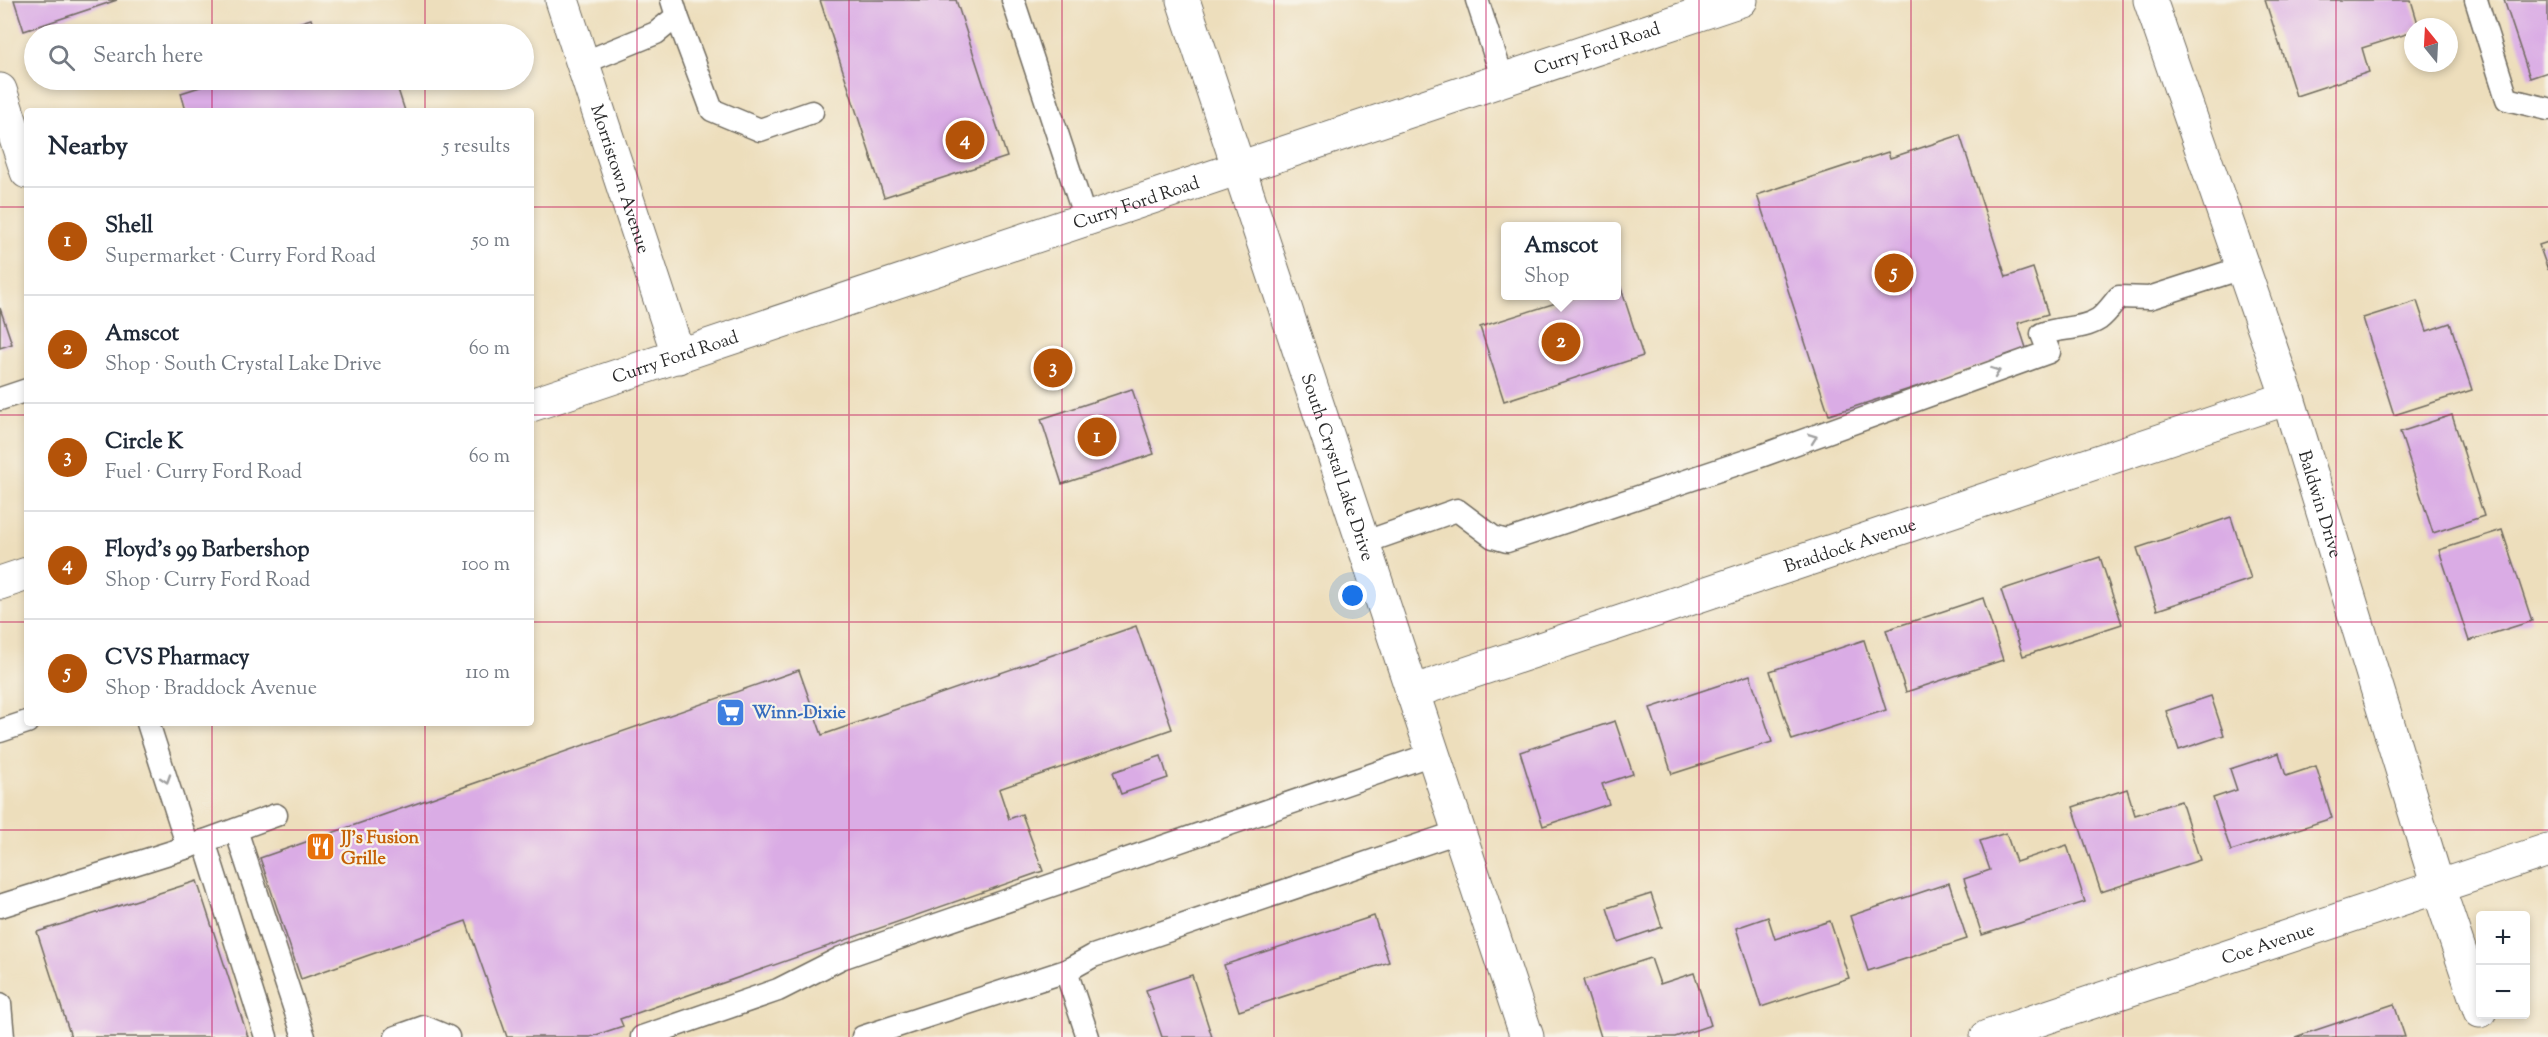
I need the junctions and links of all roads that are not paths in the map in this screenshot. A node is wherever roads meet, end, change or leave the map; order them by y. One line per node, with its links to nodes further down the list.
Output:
1 (562, 0): 9 (street, Morristown Avenue)
2 (1013, 0): 16 (lane)
3 (1183, 0): 15 (street, South Crystal Lake Drive)
4 (1477, 0): 10 (lane)
5 (1741, 0): 10 (street, Curry Ford Road)
6 (2150, 0): 17 (street, Baldwin Drive)
7 (2476, 0): 12 (lane)
8 (675, 8): 9 (lane); 13 (lane)
9 (583, 63): 18 (street, Morristown Avenue)
10 (1503, 80): 15 (street, Curry Ford Road)
11 (0, 90): 14 (street)
12 (2548, 109)
13 (812, 112)
14 (24, 163)
15 (1240, 169): 16 (street, Curry Ford Road); 23 (street, South Crystal Lake Drive)
16 (1086, 221): 18 (street, Curry Ford Road)
17 (2242, 268): 20 (street, Baldwin Drive); 23 (lane, one-way to 17)
18 (679, 357): 22 (street, Curry Ford Road)
19 (24, 391): 21 (lane)
20 (2288, 398): 26 (street, Braddock Avenue); 36 (street, Baldwin Drive)
21 (0, 399)
22 (534, 404)
23 (1363, 543): 26 (street, South Crystal Lake Drive)
24 (24, 575): 25 (street)
25 (0, 584)
26 (1412, 692): 30 (street, South Crystal Lake Drive)
27 (24, 723): 29 (lane)
28 (149, 726): 34 (lane, one-way to 34)
29 (0, 731)
30 (1432, 754): 33 (street, South Crystal Lake Drive); 47 (lane)
31 (276, 815): 32 (lane)
32 (236, 830): 34 (lane); 44 (lane)
33 (1458, 832): 38 (lane); 50 (street, South Crystal Lake Drive)
34 (196, 844): 37 (lane); 43 (lane)
35 (2548, 850): 36 (street, Coe Avenue)
36 (2438, 886): 39 (street, Baldwin Drive); 51 (street, Coe Avenue)
37 (0, 906)
38 (1065, 971): 48 (lane); 49 (lane)
39 (2476, 998)
40 (0, 1004): 42 (lane)
41 (2483, 1019): 52 (street, Baldwin Drive)
42 (3, 1037)
43 (266, 1037)
44 (304, 1037)
45 (396, 1037): 46 (lane)
46 (448, 1037)
47 (642, 1037)
48 (863, 1037)
49 (1088, 1037)
50 (1527, 1037)
51 (1987, 1037)
52 (2490, 1037)

